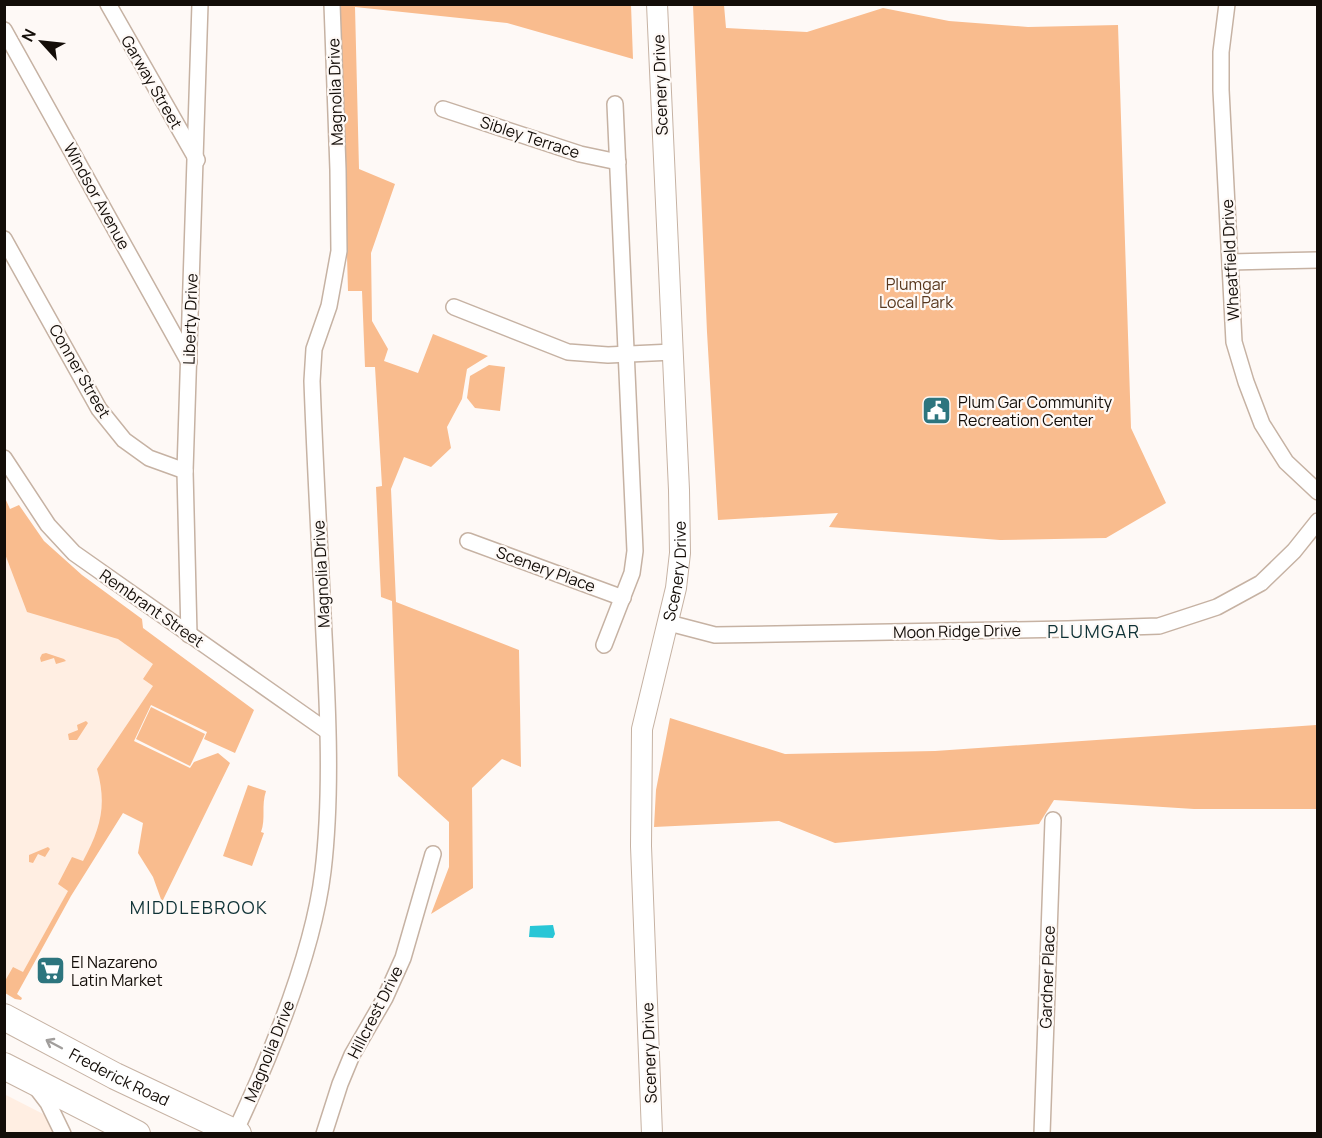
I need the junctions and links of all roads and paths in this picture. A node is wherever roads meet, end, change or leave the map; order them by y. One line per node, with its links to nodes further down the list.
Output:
1 (108, 4): 9 (street, Garway Street)
2 (200, 4): 9 (street, Liberty Drive)
3 (332, 4): 27 (street, Magnolia Drive)
4 (657, 4): 15 (street, Scenery Drive)
5 (1227, 4): 13 (street, Wheatfield Drive)
6 (4, 30): 17 (street, Windsor Avenue)
7 (615, 104): 10 (street)
8 (443, 109): 10 (street, Sibley Terrace)
9 (197, 160): 17 (street, Liberty Drive)
10 (618, 162): 16 (street)
11 (4, 239): 19 (street, Conner Street)
12 (1317, 260): 13 (street)
13 (1230, 262): 20 (street, Wheatfield Drive)
14 (454, 307): 16 (street)
15 (673, 352): 16 (street); 24 (street, Scenery Drive)
16 (626, 355): 23 (street)
17 (189, 362): 19 (street, Liberty Drive)
18 (4, 458): 25 (street, Rembrant Street)
19 (186, 471): 25 (street, Liberty Drive)
20 (1317, 492)
21 (1317, 521): 24 (street, Moon Ridge Drive)
22 (468, 541): 23 (street, Scenery Place)
23 (623, 598): 26 (street)
24 (669, 623): 38 (street, Scenery Drive)
25 (189, 634): 27 (street, Rembrant Street)
26 (604, 645)
27 (327, 731): 34 (street, Magnolia Drive)
28 (1053, 820): 39 (street, Gardner Place)
29 (434, 854): 37 (street, Hillcrest Drive)
30 (4, 1017): 34 (main road, Frederick Road, one-way to 30)
31 (4, 1066): 32 (main road)
32 (29, 1079): 33 (main road); 35 (street)
33 (134, 1132): 36 (main road)
34 (237, 1133)
35 (63, 1134)
36 (90, 1134)
37 (324, 1134)
38 (652, 1134)
39 (1042, 1134)

